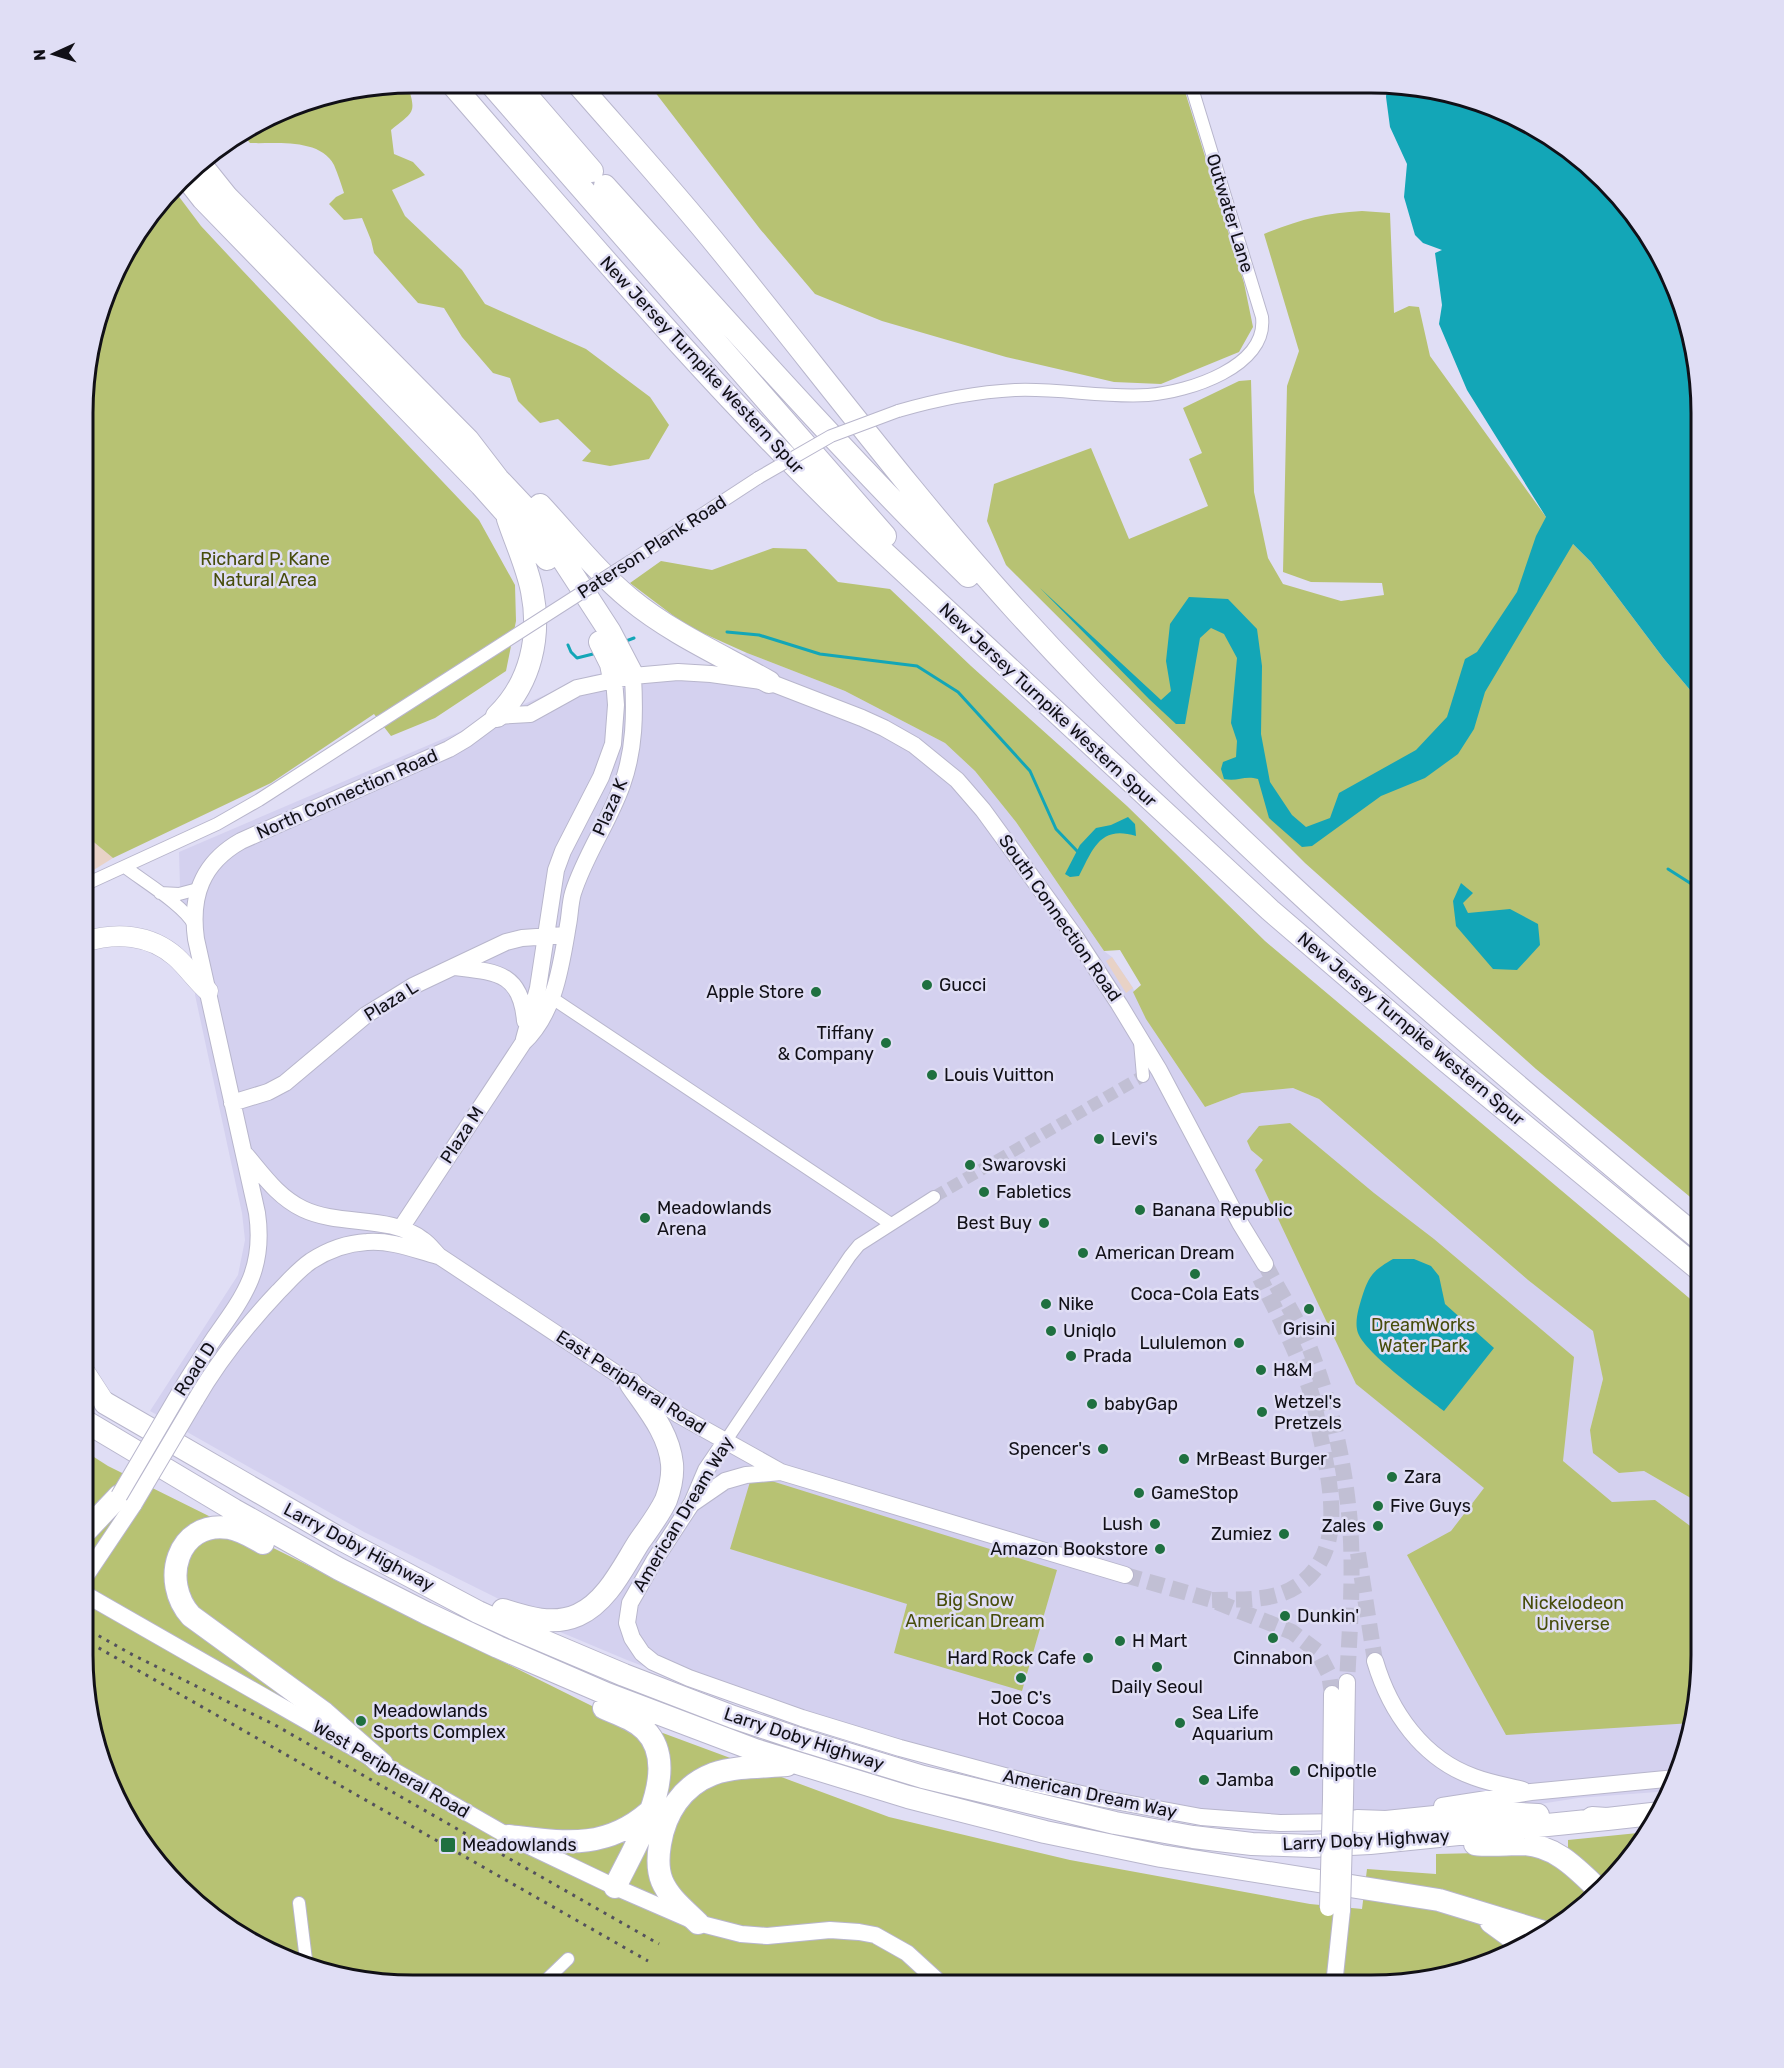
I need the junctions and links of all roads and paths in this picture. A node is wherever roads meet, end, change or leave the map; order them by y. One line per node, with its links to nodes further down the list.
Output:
1 (460, 93): 11 (highway, New Jersey Turnpike Western Spur)
2 (499, 93): 11 (highway)
3 (525, 93): 13 (highway)
4 (586, 93): 13 (highway, New Jersey Turnpike Western Spur)
5 (1193, 93): 8 (street, Outwater Lane)
6 (205, 170): 9 (highway)
7 (191, 183): 10 (highway)
8 (1259, 341): 17 (street, Paterson Plank Road, bridge)
9 (468, 440): 12 (highway); 15 (highway)
10 (505, 510): 12 (highway); 16 (highway)
11 (963, 625): 39 (highway, New Jersey Turnpike Western Spur)
12 (604, 635): 14 (highway)
13 (1054, 652): 36 (highway, New Jersey Turnpike Western Spur)
14 (620, 668): 15 (street); 16 (street); 22 (street, Plaza K); 23 (street, Plaza K)
15 (769, 682): 29 (street, South Connection Road)
16 (498, 716): 19 (street, North Connection Road)
17 (125, 867): 18 (street, Paterson Plank Road); 20 (street)
18 (93, 881)
19 (198, 889): 20 (street); 21 (street, North Connection Road)
20 (160, 892): 21 (street)
21 (194, 925): 26 (street, North Connection Road)
22 (566, 935): 23 (street, Plaza L); 27 (street, Plaza M)
23 (546, 936): 25 (street, Plaza L); 28 (street, Plaza M)
24 (93, 940): 26 (main road)
25 (453, 967): 28 (street); 31 (street, Plaza L)
26 (207, 991): 31 (street, North Connection Road)
27 (552, 998): 28 (street, Plaza M); 34 (street)
28 (524, 1035): 35 (street, Plaza M)
29 (1140, 1037): 30 (street); 38 (street, South Connection Road)
30 (1143, 1076)
31 (232, 1103): 32 (street, North Connection Road)
32 (243, 1152): 35 (street, East Peripheral Road); 49 (street, Road D, bridge)
33 (934, 1197): 34 (street, American Dream Way)
34 (891, 1224): 46 (street, American Dream Way)
35 (401, 1228): 37 (street, East Peripheral Road)
36 (1691, 1232)
37 (439, 1257): 41 (street, East Peripheral Road); 49 (street, Road D, bridge)
38 (1259, 1262)
39 (1691, 1263)
40 (93, 1384): 43 (main road, Larry Doby Highway)
41 (631, 1384): 46 (street, East Peripheral Road); 55 (highway)
42 (93, 1398): 43 (main road)
43 (105, 1403): 55 (highway, Larry Doby Highway)
44 (93, 1426): 48 (highway, Larry Doby Highway)
45 (93, 1440): 48 (highway)
46 (725, 1442): 47 (street, East Peripheral Road); 50 (street, American Dream Way)
47 (781, 1472): 50 (street); 54 (street, East Peripheral Road)
48 (184, 1482): 53 (highway, Larry Doby Highway)
49 (127, 1500): 51 (highway); 52 (street, Road D)
50 (692, 1503): 69 (street, American Dream Way)
51 (93, 1526)
52 (93, 1560)
53 (339, 1569): 58 (highway, Larry Doby Highway); 61 (highway)
54 (1125, 1575)
55 (444, 1592): 71 (highway, Larry Doby Highway)
56 (93, 1599): 61 (street, West Peripheral Road)
57 (1375, 1661): 64 (street)
58 (535, 1664): 62 (highway, Larry Doby Highway); 67 (highway)
59 (1347, 1682): 65 (street)
60 (1332, 1694): 65 (street)
61 (382, 1764): 70 (street, West Peripheral Road)
62 (796, 1764): 67 (highway); 75 (highway, Larry Doby Highway)
63 (1667, 1779): 64 (street, American Dream Way)
64 (1531, 1792): 69 (street, American Dream Way)
65 (1338, 1799): 83 (street, bridge)
66 (1648, 1814): 68 (highway)
67 (657, 1817): 70 (highway); 73 (highway); 76 (highway)
68 (1607, 1819): 69 (highway); 71 (highway, Larry Doby Highway)
69 (1357, 1821)
70 (508, 1836): 73 (street, West Peripheral Road)
71 (1430, 1837): 72 (highway)
72 (1593, 1885)
73 (621, 1890): 76 (street, West Peripheral Road)
74 (299, 1903): 79 (street)
75 (1476, 1910): 77 (highway, Larry Doby Highway); 78 (highway)
76 (698, 1923): 82 (street, West Peripheral Road)
77 (1535, 1929)
78 (1516, 1940)
79 (306, 1956)
80 (568, 1959): 81 (street)
81 (551, 1975)
82 (931, 1975)
83 (1335, 1975)

